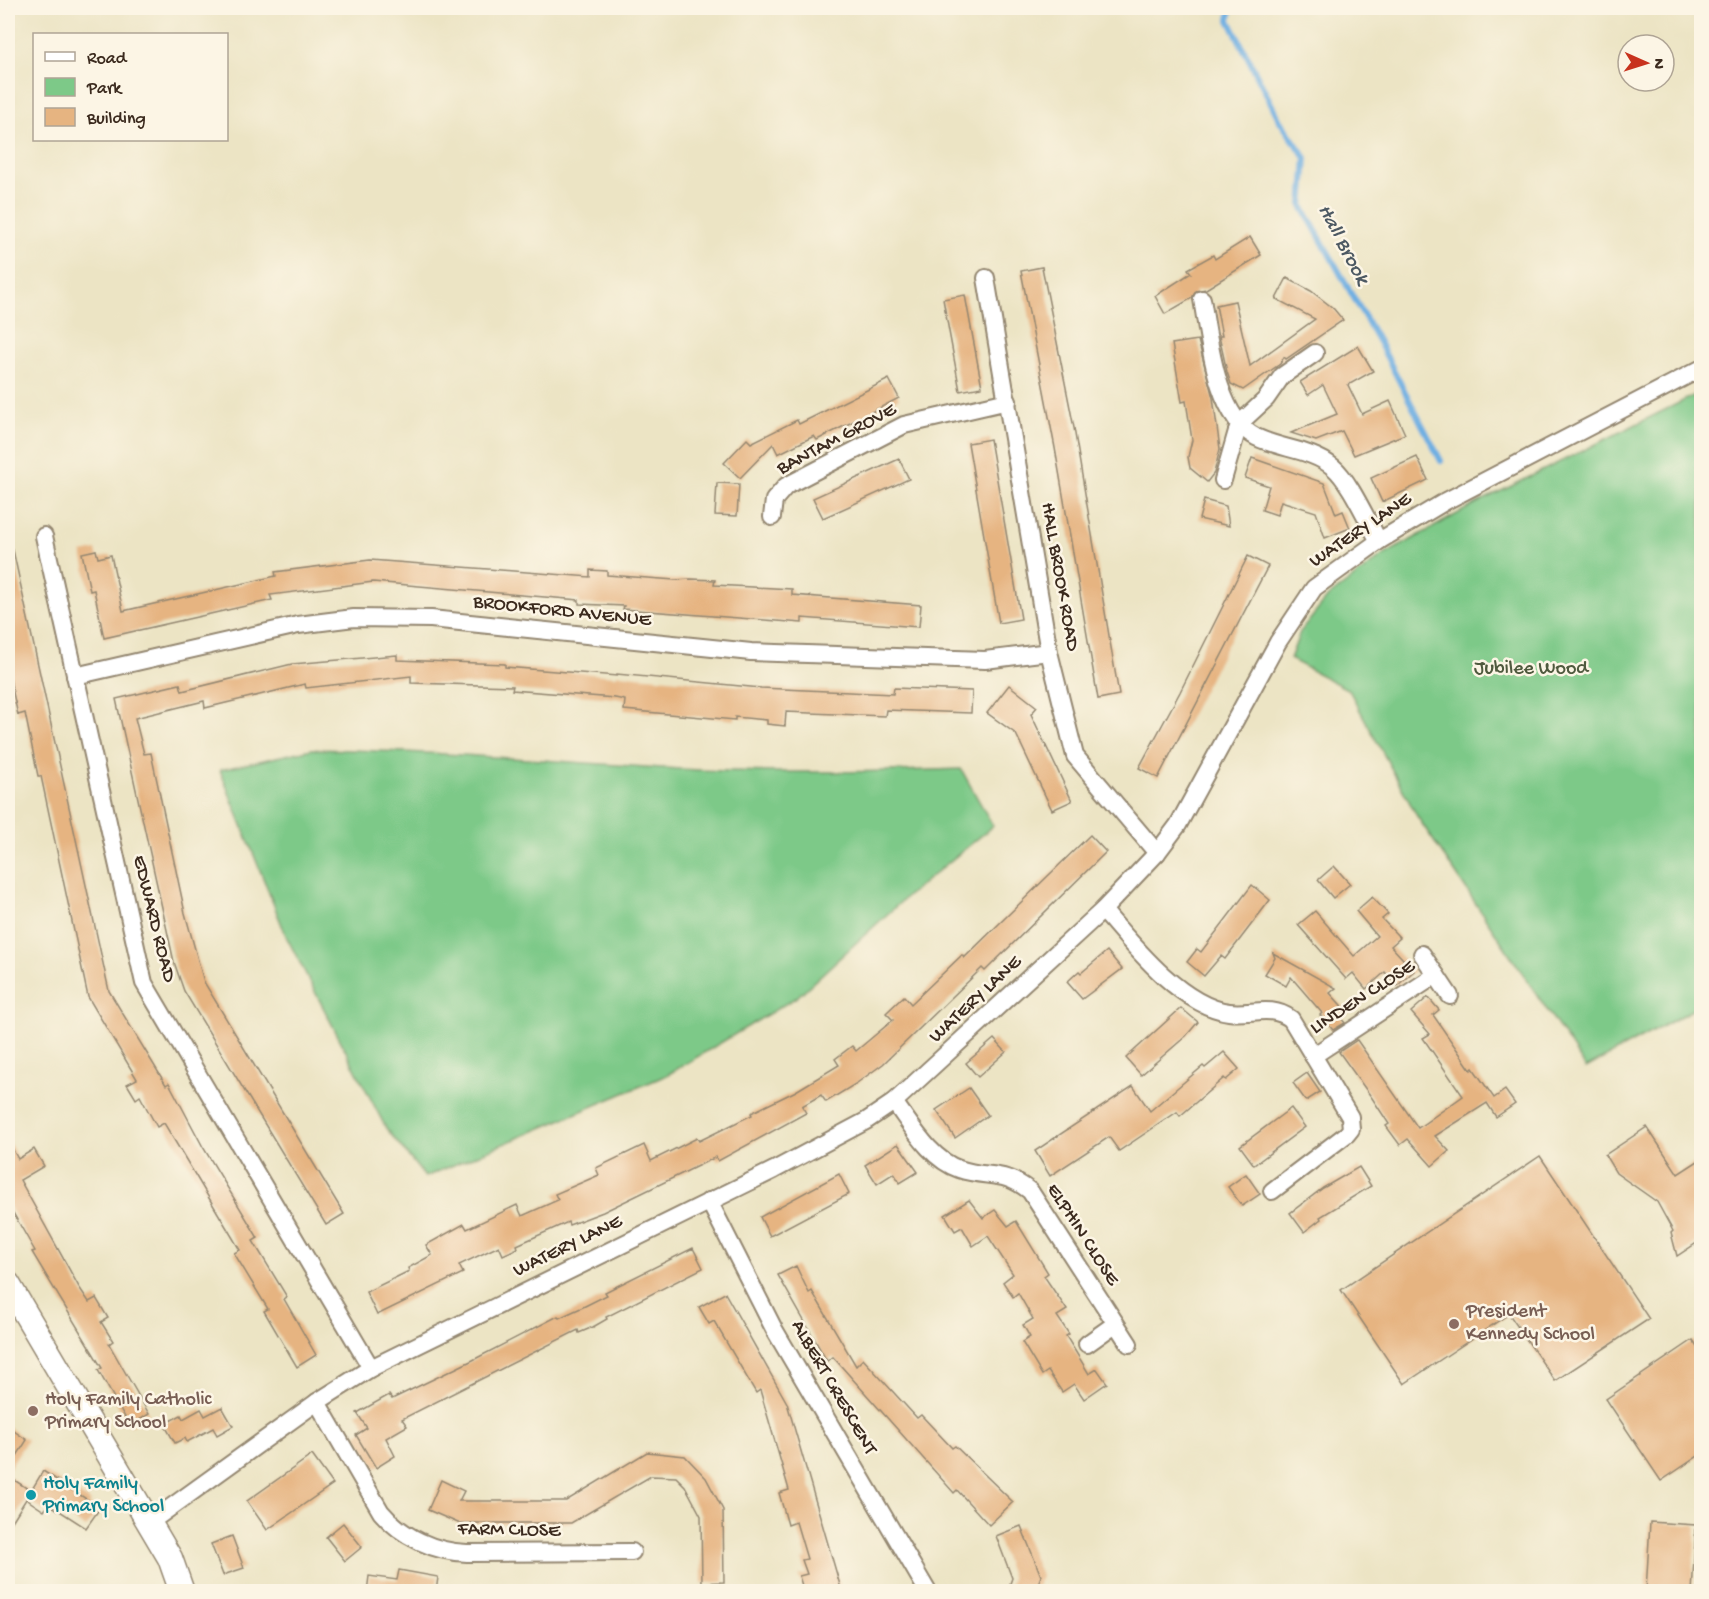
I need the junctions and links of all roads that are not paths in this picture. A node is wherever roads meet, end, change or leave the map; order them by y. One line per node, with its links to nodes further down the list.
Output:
1 (986, 278): 5 (street, HALL BROOK ROAD)
2 (1202, 299): 6 (street)
3 (1315, 352): 6 (street)
4 (1701, 368): 10 (street, WATERY LANE)
5 (1008, 400): 8 (street, BANTAM GROVE); 11 (street, HALL BROOK ROAD)
6 (1239, 424): 7 (street); 10 (street)
7 (1223, 480)
8 (772, 517)
9 (44, 536): 12 (street, EDWARD ROAD)
10 (1379, 541): 13 (street, WATERY LANE)
11 (1049, 652): 12 (street, BROOKFORD AVENUE); 13 (street, HALL BROOK ROAD)
12 (75, 676): 26 (street, EDWARD ROAD)
13 (1157, 853): 14 (street, WATERY LANE)
14 (1103, 910): 18 (street); 19 (street, WATERY LANE)
15 (1422, 954): 16 (street, LINDEN CLOSE)
16 (1436, 975): 17 (street, LINDEN CLOSE); 18 (street, LINDEN CLOSE)
17 (1450, 996)
18 (1313, 1056): 20 (street)
19 (894, 1102): 21 (street, WATERY LANE); 23 (street, ELPHIN CLOSE)
20 (1272, 1191)
21 (709, 1201): 26 (street, WATERY LANE); 31 (street, ALBERT CRESCENT)
22 (8, 1284): 28 (street)
23 (1114, 1324): 24 (street); 25 (street, ELPHIN CLOSE)
24 (1087, 1344)
25 (1129, 1344)
26 (371, 1368): 27 (street, WATERY LANE)
27 (317, 1402): 28 (street, WATERY LANE); 29 (street, FARM CLOSE)
28 (149, 1523): 30 (street)
29 (632, 1552)
30 (183, 1592)
31 (928, 1592)

